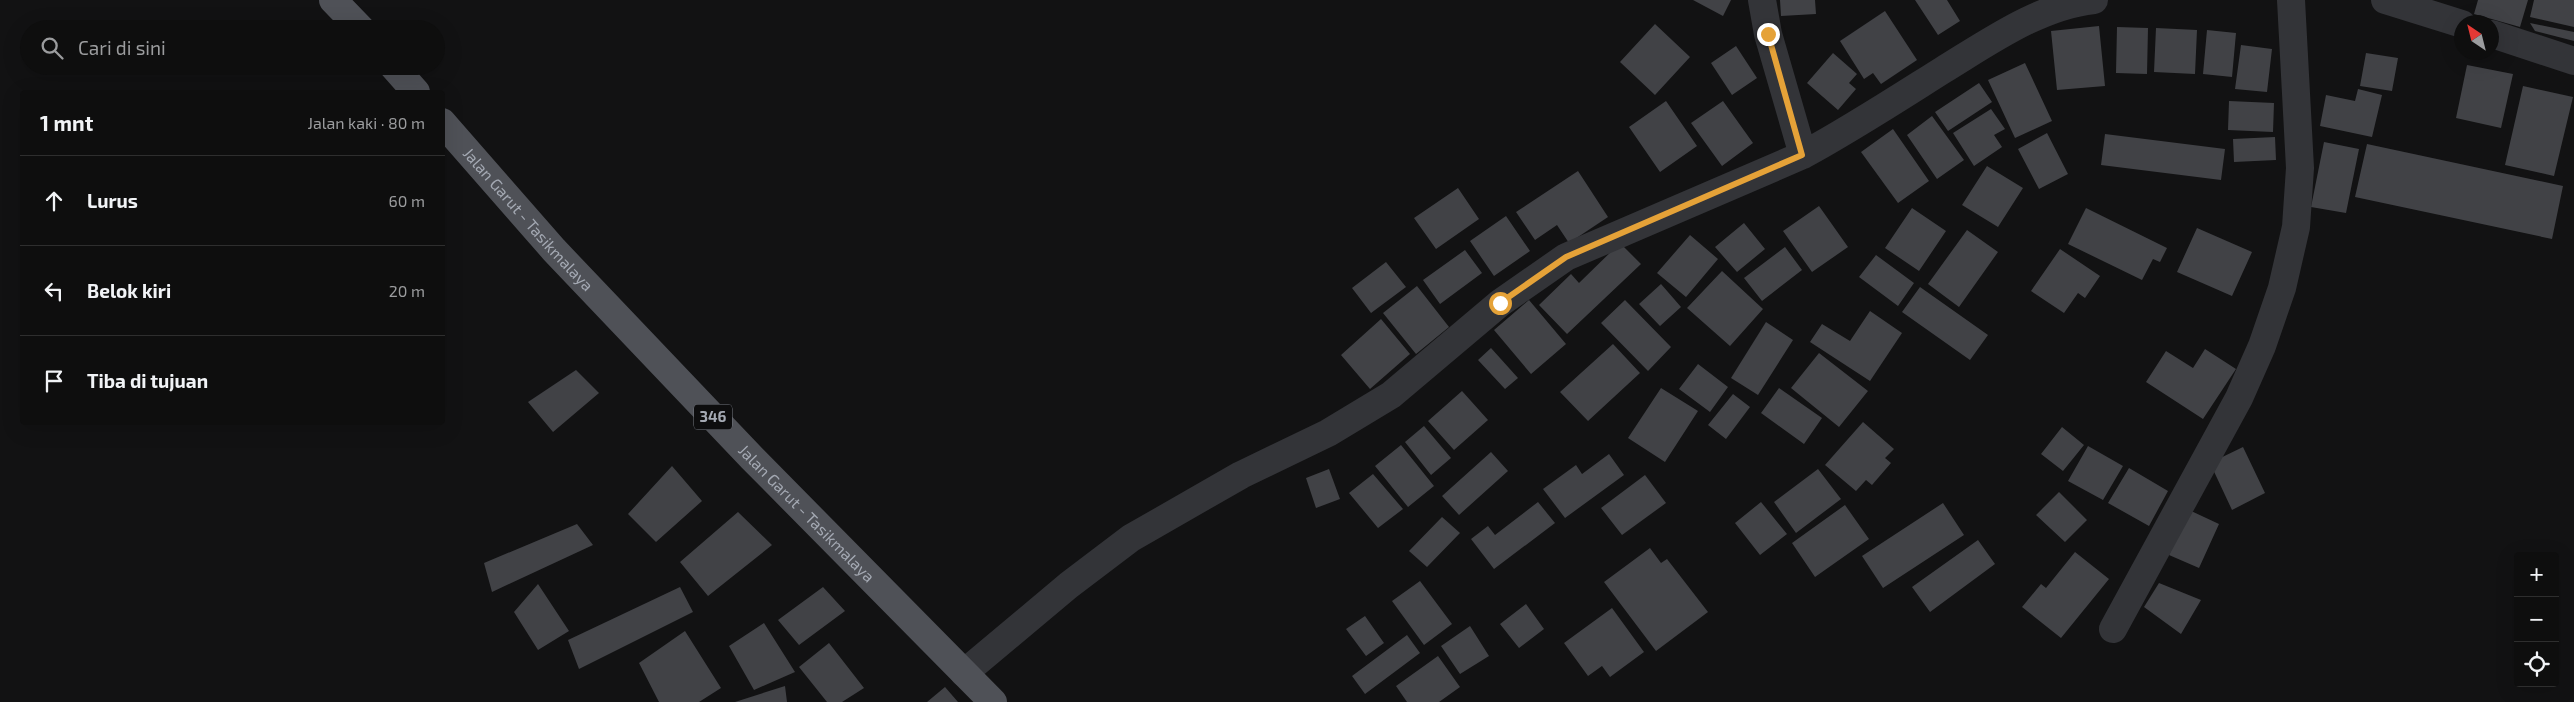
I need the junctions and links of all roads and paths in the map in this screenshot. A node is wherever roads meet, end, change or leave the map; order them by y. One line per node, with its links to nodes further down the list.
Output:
1 (333, 0): 6 (main road)
2 (1762, 0): 13 (street)
3 (2094, 0): 13 (street)
4 (2291, 0): 14 (street)
5 (2385, 0): 7 (street)
6 (352, 20)
7 (2454, 22)
8 (2499, 36): 9 (street)
9 (2574, 61)
10 (401, 75): 11 (main road)
11 (414, 90)
12 (445, 125): 15 (main road, Jalan Garut - Tasikmalaya / 346)
13 (1802, 155): 15 (street)
14 (2113, 629)
15 (964, 673): 16 (main road, Jalan Garut - Tasikmalaya / 346)
16 (993, 702)

